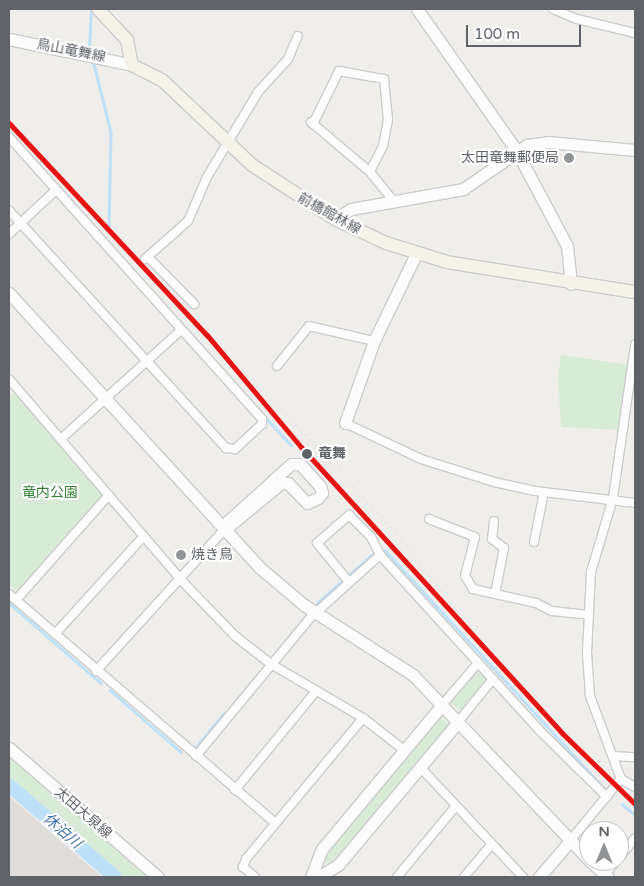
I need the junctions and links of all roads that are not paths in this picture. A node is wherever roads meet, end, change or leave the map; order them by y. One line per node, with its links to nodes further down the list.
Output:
1 (98, 9): 7 (main road)
2 (417, 9): 10 (street)
3 (553, 9): 4 (street)
4 (635, 32)
5 (298, 36): 9 (street)
6 (9, 39): 7 (street, 鳥山竜舞線)
7 (132, 65): 9 (main road, 前橋館林線)
8 (9, 137): 13 (street)
9 (227, 146): 16 (main road, 前橋館林線); 23 (street)
10 (516, 150): 11 (street); 14 (street); 20 (street)
11 (635, 150)
12 (370, 172): 12 (street); 14 (street)
13 (56, 190): 17 (street); 24 (street)
14 (395, 202): 16 (street)
15 (9, 210): 17 (street)
16 (335, 219): 19 (main road, 前橋館林線)
17 (21, 223): 18 (street); 27 (street)
18 (9, 234)
19 (416, 254): 20 (main road, 前橋館林線); 25 (street)
20 (571, 284): 21 (main road, 前橋館林線)
21 (635, 292)
22 (9, 293): 30 (street)
23 (194, 304)
24 (181, 330): 27 (street); 27 (street)
25 (374, 341): 28 (street); 31 (street)
26 (635, 345): 35 (street)
27 (147, 360): 30 (street)
28 (277, 366)
29 (11, 385): 32 (street)
30 (104, 399): 32 (street); 39 (street)
31 (345, 423): 33 (street)
32 (62, 438): 34 (street)
33 (544, 492): 35 (street); 41 (street)
34 (109, 494): 40 (street); 47 (street)
35 (612, 498): 36 (street); 49 (street)
36 (635, 503)
37 (429, 519): 46 (street)
38 (494, 521): 46 (street)
39 (224, 530): 39 (street); 43 (street); 48 (street)
40 (144, 536): 43 (street); 50 (street)
41 (534, 542)
42 (380, 555): 44 (street); 44 (street); 51 (street)
43 (180, 578): 52 (street); 53 (street)
44 (349, 582): 48 (street)
45 (9, 594): 47 (street)
46 (495, 594): 49 (street)
47 (16, 600): 50 (street)
48 (315, 613): 52 (street); 56 (street)
49 (588, 615): 62 (street)
50 (55, 634): 53 (street)
51 (478, 663): 54 (street); 56 (street)
52 (271, 664): 55 (street); 61 (street)
53 (96, 671): 61 (street)
54 (494, 679): 58 (street); 68 (street)
55 (316, 691): 57 (street); 67 (street)
56 (442, 705): 58 (street); 60 (street)
57 (363, 718): 60 (street); 70 (street)
58 (458, 722): 64 (street); 71 (street)
59 (9, 748): 74 (street, 太田大泉線)
60 (404, 750): 76 (street)
61 (196, 756): 67 (street)
62 (613, 756): 63 (street); 65 (street)
63 (635, 757)
64 (420, 767): 69 (street); 77 (street)
65 (621, 779): 66 (street); 68 (street)
66 (635, 787)
67 (235, 790): 70 (street)
68 (607, 797): 71 (street)
69 (456, 806): 72 (street); 78 (street)
70 (275, 824): 75 (street)
71 (569, 842): 73 (street); 81 (street)
72 (492, 844): 79 (street); 80 (street)
73 (579, 852)
74 (158, 877)
75 (255, 877)
76 (311, 877)
77 (318, 877)
78 (397, 877)
79 (464, 877)
80 (523, 877)
81 (539, 877)

